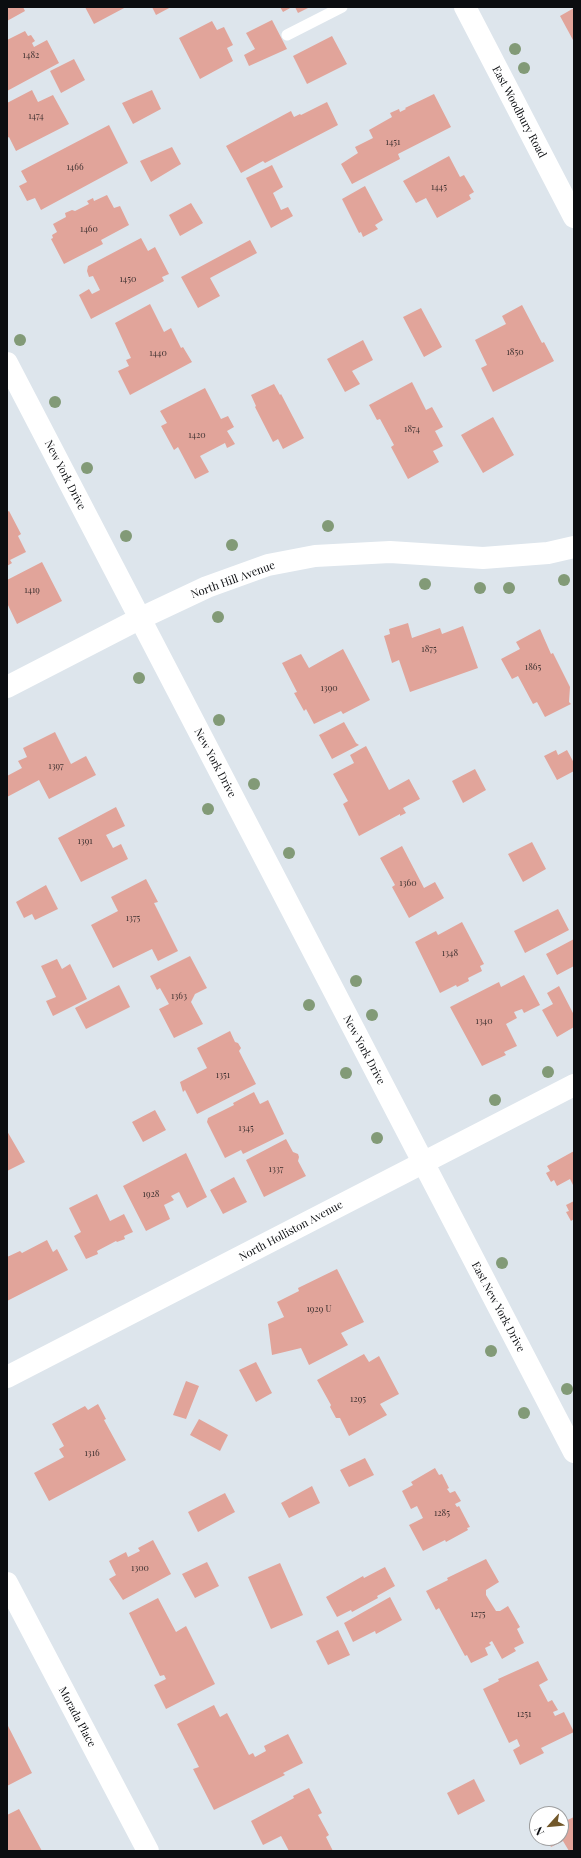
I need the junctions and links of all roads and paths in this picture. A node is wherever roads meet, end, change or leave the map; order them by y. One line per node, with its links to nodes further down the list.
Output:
1 (342, 7): 3 (lane)
2 (464, 7): 4 (street, East Woodbury Road)
3 (287, 35)
4 (574, 217)
5 (7, 363): 7 (street, New York Drive)
6 (574, 547): 7 (street, North Hill Avenue)
7 (140, 619): 8 (street, North Hill Avenue); 10 (street, New York Drive)
8 (7, 687)
9 (574, 1084): 10 (street, North Holliston Avenue)
10 (422, 1162): 11 (street, North Holliston Avenue); 12 (street, East New York Drive)
11 (7, 1377)
12 (574, 1452)
13 (7, 1583): 14 (street, Morada Place)
14 (148, 1851)

